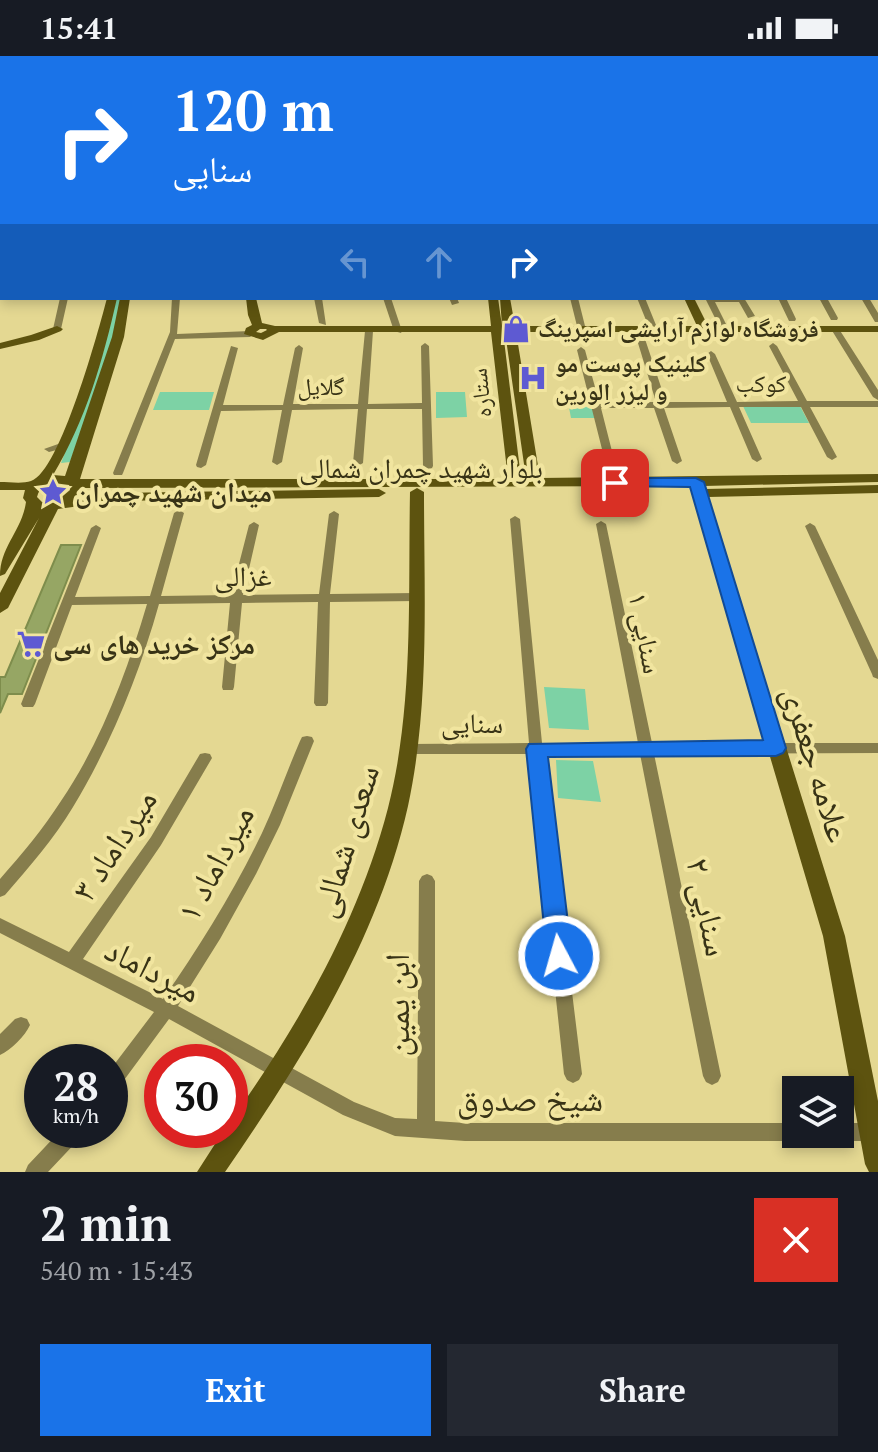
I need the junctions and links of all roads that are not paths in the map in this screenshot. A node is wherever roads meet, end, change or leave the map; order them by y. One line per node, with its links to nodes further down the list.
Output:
1 (64, 300): 24 (street)
2 (111, 300): 68 (street)
3 (125, 300): 61 (street)
4 (176, 300): 34 (street)
5 (251, 300): 26 (street)
6 (318, 300): 21 (street)
7 (388, 300): 33 (street)
8 (494, 300): 27 (street, ستاره)
9 (505, 300): 27 (street, ستاره)
10 (574, 300): 28 (street)
11 (642, 300): 30 (street)
12 (690, 300): 31 (street)
13 (710, 300): 23 (street)
14 (741, 300): 18 (street)
15 (783, 300): 19 (street)
16 (824, 300): 22 (street)
17 (866, 300): 20 (street)
18 (751, 316)
19 (792, 319)
20 (878, 320)
21 (323, 323)
22 (835, 324): 25 (street); 31 (street); 42 (street)
23 (723, 326)
24 (57, 329): 35 (street)
25 (878, 329)
26 (254, 330): 32 (street); 34 (street)
27 (503, 330): 28 (street); 33 (street); 62 (street, ستاره); 63 (street, ستاره)
28 (582, 330): 29 (street)
29 (638, 330): 30 (street); 46 (street)
30 (654, 330): 31 (street)
31 (705, 330)
32 (369, 331): 33 (street); 50 (street)
33 (398, 331)
34 (172, 337): 64 (street)
35 (0, 346)
36 (425, 346): 48 (street)
37 (773, 346): 43 (street)
38 (234, 348): 51 (street)
39 (299, 348): 49 (street)
40 (581, 350): 45 (street)
41 (711, 354): 47 (street)
42 (878, 397)
43 (803, 404): 44 (street, کوکب); 47 (street, کوکب); 52 (street)
44 (878, 404)
45 (596, 405): 46 (street, کوکب); 57 (street)
46 (660, 405): 47 (street, کوکب); 54 (street)
47 (734, 405): 53 (street)
48 (425, 406): 50 (street, گلایل); 59 (street)
49 (287, 407): 50 (street, گلایل); 51 (street, گلایل); 55 (street)
50 (361, 407): 56 (street)
51 (217, 408): 58 (street)
52 (832, 457)
53 (757, 459)
54 (677, 461)
55 (277, 462)
56 (358, 463)
57 (610, 463)
58 (201, 465)
59 (428, 466)
60 (878, 478): 66 (street, بلوار شهید چمران شمالی)
61 (73, 481): 64 (street, بلوار شهید چمران شمالی); 68 (street, بلوار شهید چمران شمالی); 71 (street)
62 (515, 483): 63 (street, بلوار شهید چمران شمالی); 64 (street, بلوار شهید چمران شمالی)
63 (534, 483): 66 (street, بلوار شهید چمران شمالی)
64 (118, 485): 69 (street, بلوار شهید چمران شمالی); 71 (street, بلوار شهید چمران شمالی)
65 (0, 486): 68 (street)
66 (697, 488): 67 (street, بلوار شهید چمران شمالی); 69 (street, بلوار شهید چمران شمالی); 91 (street, علامه جعفری)
67 (878, 489)
68 (35, 491): 70 (street); 71 (street); 79 (street)
69 (417, 492): 80 (street, سعدی شمالی)
70 (0, 495)
71 (57, 506): 85 (street)
72 (179, 513): 82 (street)
73 (334, 514): 81 (street)
74 (515, 519): 94 (street)
75 (601, 524): 95 (street, سنایی ۱)
76 (254, 525): 83 (street)
77 (810, 526): 86 (street)
78 (96, 528): 84 (street)
79 (0, 571)
80 (417, 597): 81 (street, غزالی); 93 (street, سعدی شمالی)
81 (324, 599): 83 (street, غزالی); 88 (street)
82 (155, 600): 83 (street, غزالی); 84 (street, غزالی); 98 (street)
83 (236, 600): 87 (street)
84 (70, 601): 89 (street)
85 (0, 608)
86 (878, 674)
87 (228, 687)
88 (321, 703)
89 (28, 704)
90 (307, 741): 101 (street, میرداماد ۱)
91 (776, 748): 92 (street, سنایی); 95 (street, سنایی); 111 (street, علامه جعفری)
92 (878, 748)
93 (408, 749): 94 (street, سنایی); 105 (street, سعدی شمالی)
94 (536, 749): 95 (street, سنایی); 106 (street)
95 (645, 750): 107 (street, سنایی ۲)
96 (205, 758): 100 (street, میرداماد ۳)
97 (427, 881): 108 (street, ابن یمین)
98 (0, 890)
99 (0, 925): 100 (street, میرداماد)
100 (71, 962): 101 (street, میرداماد)
101 (168, 1010): 104 (street, میرداماد ۱); 105 (street, میرداماد)
102 (21, 1025): 103 (street)
103 (0, 1046)
104 (128, 1062)
105 (277, 1069): 108 (street, شیخ صدوق); 115 (street, سعدی شمالی)
106 (573, 1074)
107 (712, 1076)
108 (426, 1129): 109 (street, شیخ صدوق)
109 (782, 1132)
110 (854, 1132): 111 (street)
111 (876, 1132): 113 (street, علامه جعفری)
112 (57, 1148): 114 (street)
113 (878, 1164)
114 (35, 1172)
115 (210, 1172)

